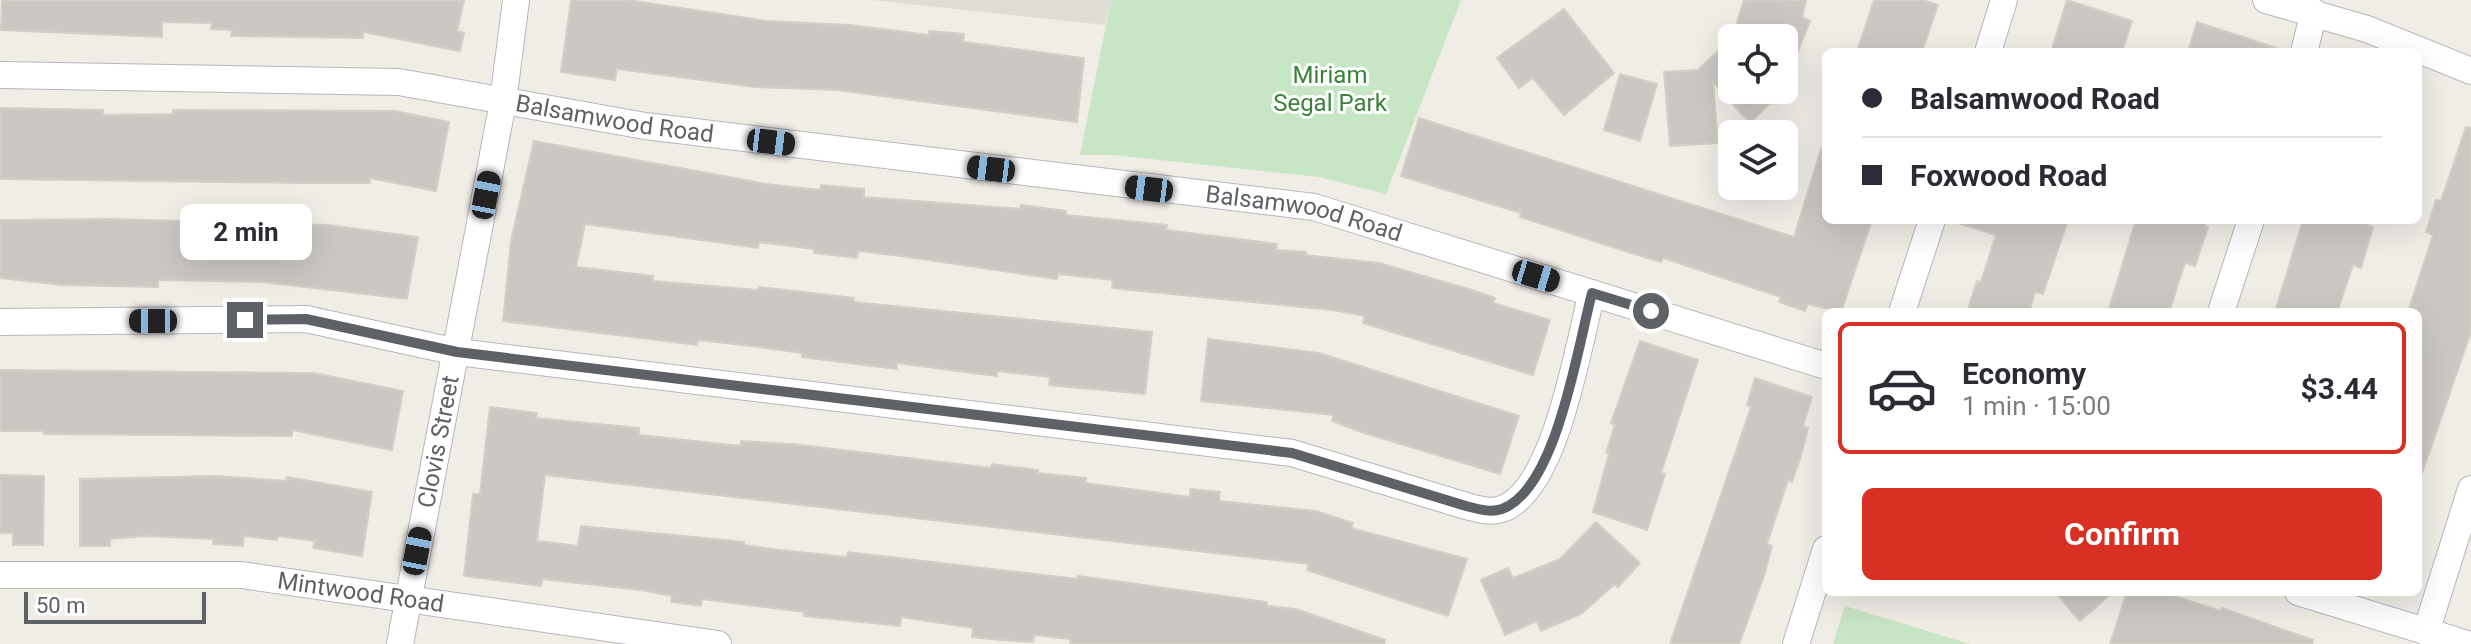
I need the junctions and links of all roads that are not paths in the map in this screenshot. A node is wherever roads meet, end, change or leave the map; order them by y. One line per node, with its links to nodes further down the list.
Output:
1 (516, 0): 11 (street, Clovis Street)
2 (2004, 0): 5 (street)
3 (2266, 0): 4 (street)
4 (2314, 12): 6 (street); 7 (street)
5 (1989, 48)
6 (2305, 48)
7 (2414, 48)
8 (2422, 51): 9 (street)
9 (2471, 71)
10 (0, 75): 11 (street, Balsamwood Road)
11 (503, 102): 14 (street, Balsamwood Road); 18 (street, Clovis Street)
12 (1931, 224): 15 (street)
13 (2250, 224): 16 (street)
14 (1592, 293): 18 (street); 19 (street, Balsamwood Road)
15 (1903, 308)
16 (2222, 308)
17 (0, 322): 18 (street)
18 (457, 352): 24 (street, Clovis Street)
19 (1822, 365)
20 (2471, 489): 25 (street)
21 (1822, 562): 28 (street)
22 (0, 575): 24 (street, Mintwood Road)
23 (2311, 596): 25 (street)
24 (407, 599): 26 (street, Mintwood Road); 27 (street, Clovis Street)
25 (2426, 632): 29 (street)
26 (708, 643)
27 (400, 644)
28 (1796, 644)
29 (2467, 644)

